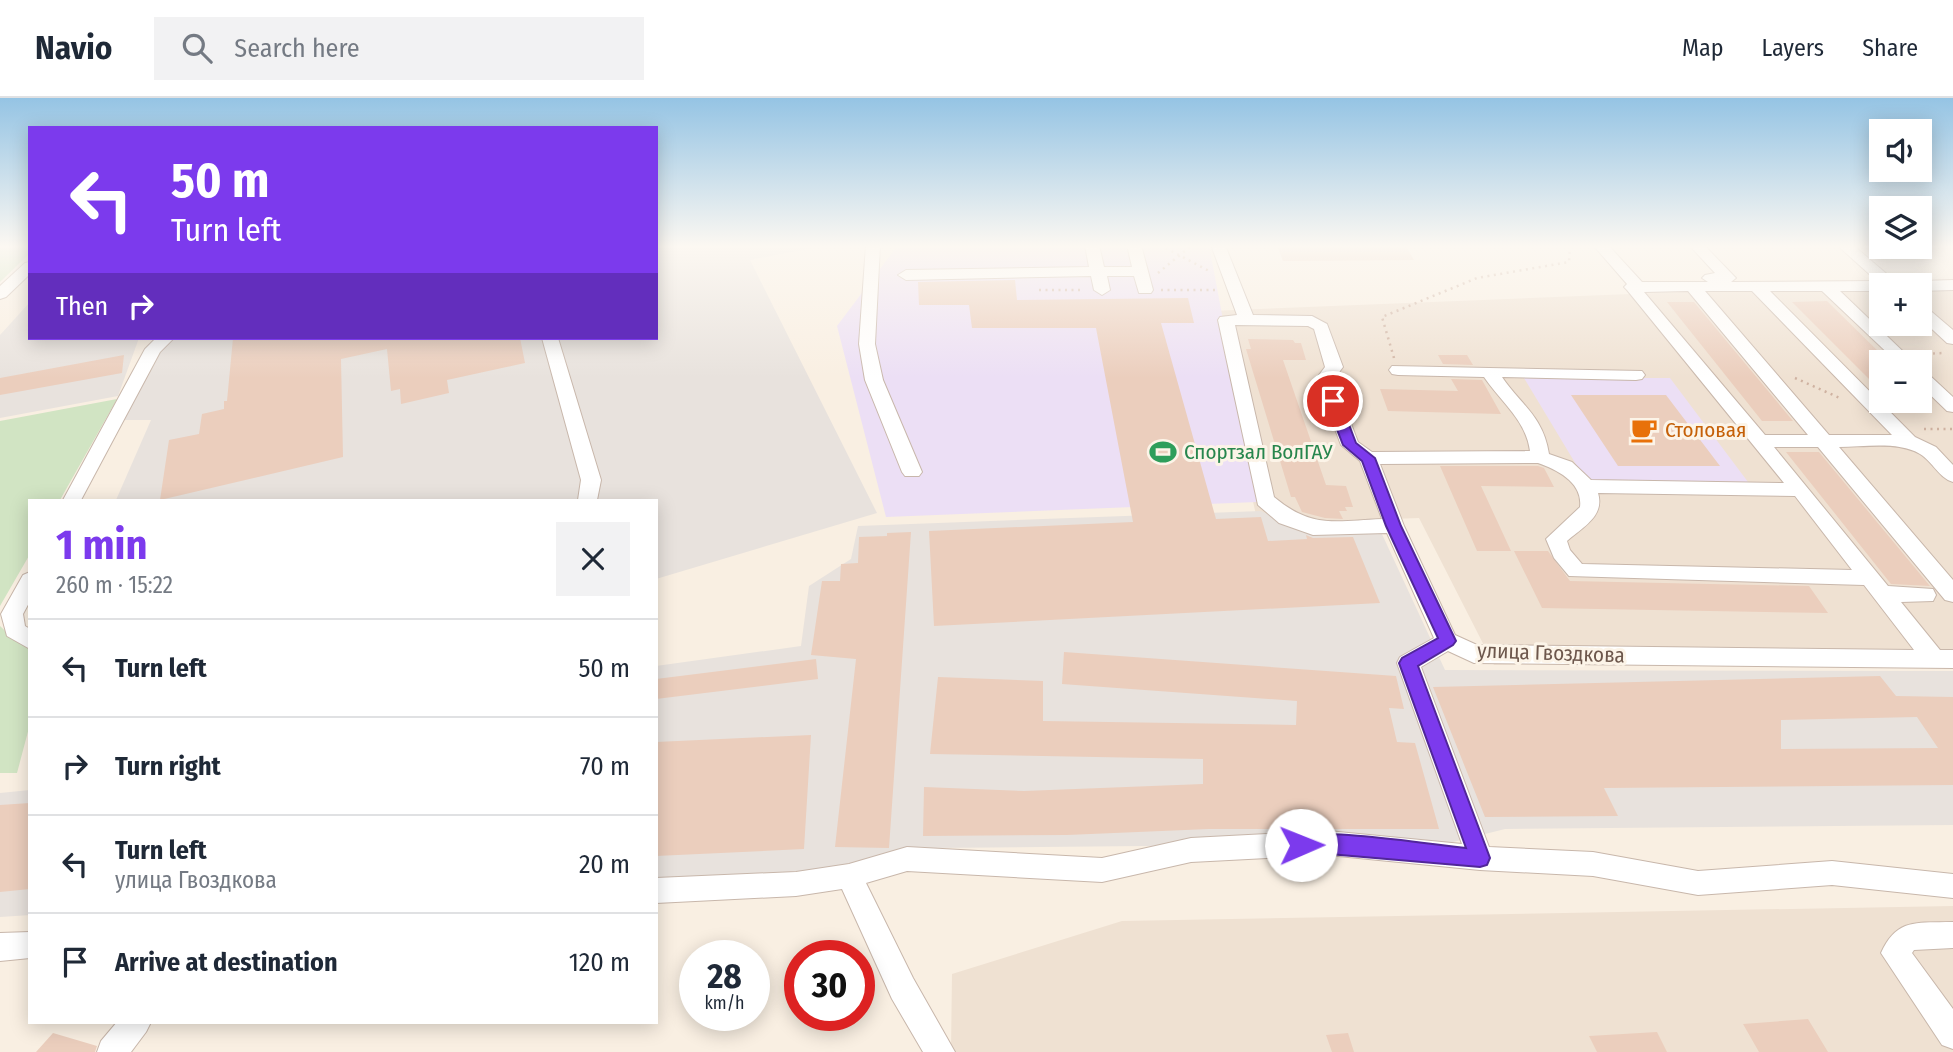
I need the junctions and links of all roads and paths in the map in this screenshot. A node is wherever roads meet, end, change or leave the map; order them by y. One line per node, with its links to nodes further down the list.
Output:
1 (870, 290): 28 (street)
2 (1236, 290): 8 (street)
3 (1449, 290): 17 (path)
4 (1633, 290): 23 (street)
5 (1695, 290): 16 (street)
6 (1759, 290): 25 (street)
7 (1830, 290): 13 (street)
8 (1247, 320): 27 (street, улица Гвоздкова); 34 (street)
9 (1932, 321): 10 (street)
10 (1953, 339)
11 (164, 340): 32 (street)
12 (551, 340): 33 (street)
13 (1894, 350)
14 (1953, 353): 15 (path)
15 (1932, 355)
16 (1758, 362): 21 (path); 24 (street)
17 (1398, 370): 18 (street)
18 (1490, 373): 19 (street); 26 (street)
19 (1636, 374)
20 (1932, 387): 22 (street)
21 (1847, 401)
22 (1953, 407)
23 (1759, 441): 24 (street); 31 (street)
24 (1825, 441): 25 (street); 37 (street)
25 (1908, 441): 29 (street)
26 (1540, 457): 27 (street); 30 (street)
27 (1368, 458): 34 (street, улица Гвоздкова)
28 (912, 472)
29 (1953, 476)
30 (1586, 486): 31 (street); 36 (street)
31 (1800, 491): 36 (street)
32 (73, 499)
33 (589, 499)
34 (1394, 526): 39 (street, улица Гвоздкова)
35 (28, 584): 38 (street)
36 (1875, 586): 37 (street); 40 (street)
37 (1943, 594)
38 (28, 640)
39 (1447, 641): 40 (street, улица Гвоздкова); 41 (street)
40 (1943, 659)
41 (1480, 858): 42 (street); 43 (street)
42 (849, 876): 44 (street); 51 (street)
43 (1953, 886)
44 (658, 891)
45 (1953, 935): 49 (street)
46 (28, 945): 47 (street)
47 (0, 947)
48 (133, 1024): 50 (street)
49 (1953, 1034)
50 (112, 1052)
51 (940, 1052)

